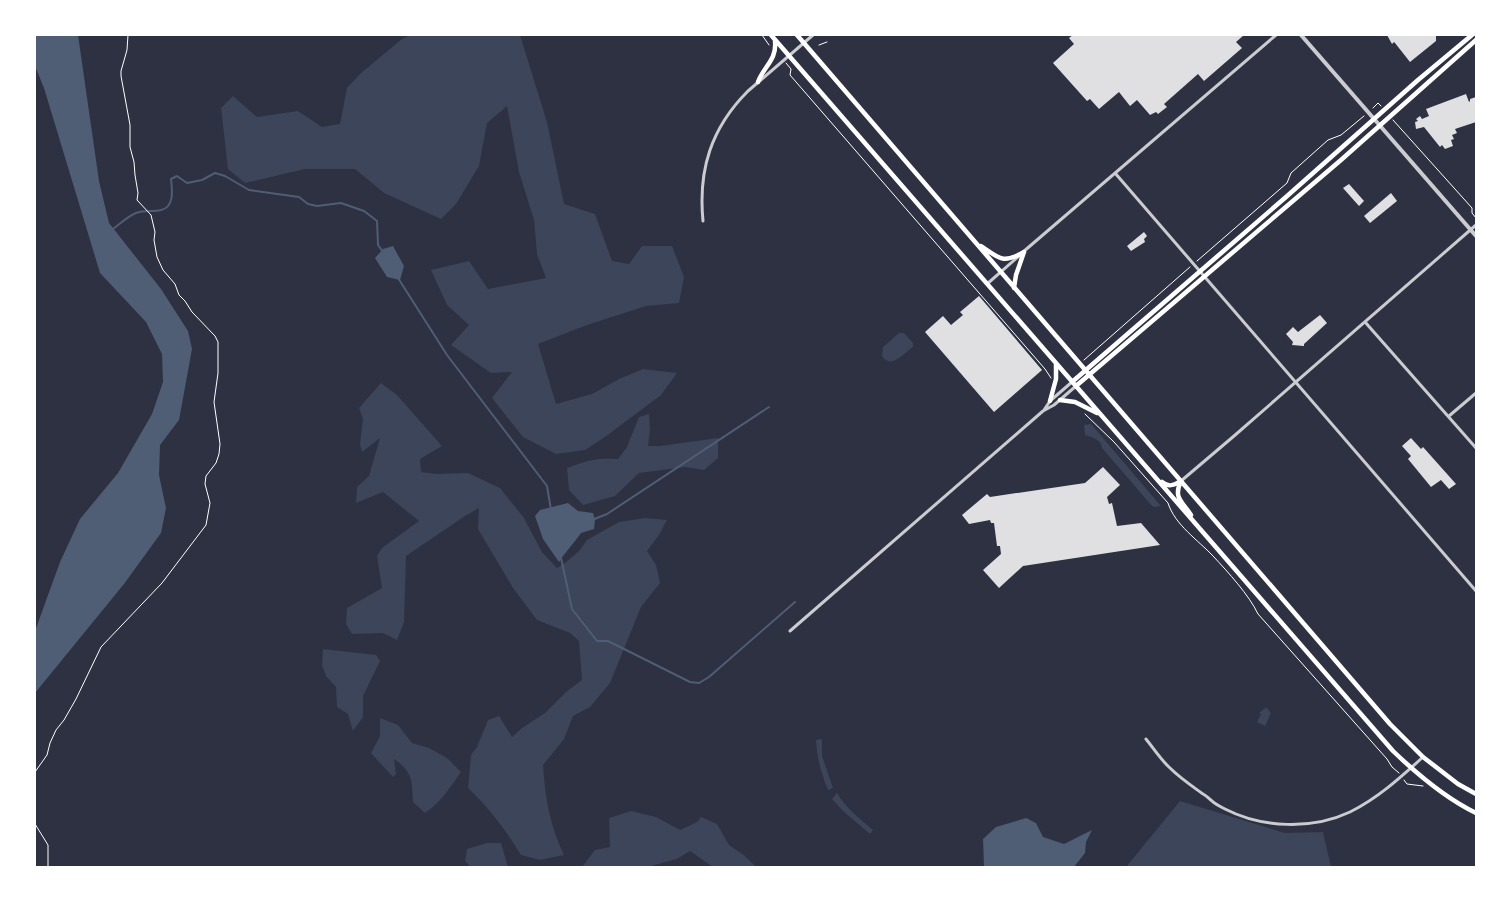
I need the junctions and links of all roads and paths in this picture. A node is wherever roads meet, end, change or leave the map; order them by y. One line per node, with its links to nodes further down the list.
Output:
1 (128, 35): 61 (path)
2 (762, 35): 13 (path)
3 (797, 35): 11 (main road)
4 (813, 35): 11 (street)
5 (1276, 35): 21 (street)
6 (1301, 35): 17 (street)
7 (1472, 35): 17 (main road)
8 (773, 37): 14 (main road); 16 (main road)
9 (1476, 40): 20 (main road)
10 (827, 42): 12 (path)
11 (804, 43): 14 (street); 27 (main road)
12 (819, 45)
13 (770, 48)
14 (789, 56): 16 (street); 33 (main road)
15 (791, 69): 40 (path)
16 (758, 82): 23 (street)
17 (1374, 118): 20 (street); 30 (main road)
18 (1360, 119): 29 (path)
19 (1397, 125): 22 (path)
20 (1380, 126): 25 (street); 32 (main road)
21 (1115, 173): 28 (street); 29 (street)
22 (1476, 218)
23 (703, 221)
24 (1476, 225): 25 (street)
25 (1470, 230): 26 (street); 35 (street)
26 (1476, 236)
27 (976, 243): 28 (main road); 31 (main road)
28 (1024, 252): 31 (street); 34 (main road)
29 (1194, 264): 30 (street); 37 (path)
30 (1200, 271): 32 (street); 38 (main road)
31 (1000, 272): 33 (street); 34 (main road)
32 (1204, 276): 39 (main road); 42 (street)
33 (987, 284): 36 (main road)
34 (1014, 288): 37 (main road)
35 (1365, 322): 42 (street); 50 (street)
36 (1056, 363): 41 (main road); 46 (main road)
37 (1080, 364): 38 (main road)
38 (1085, 370): 39 (main road); 41 (main road)
39 (1089, 375): 43 (main road); 53 (main road)
40 (1050, 378)
41 (1072, 382): 43 (main road); 46 (street)
42 (1296, 382): 53 (street); 55 (street)
43 (1076, 386): 45 (street); 49 (main road)
44 (1476, 393): 50 (street)
45 (1060, 400): 47 (street); 49 (main road)
46 (1050, 401): 47 (street)
47 (1043, 411): 56 (street)
48 (1083, 412): 59 (path)
49 (1101, 415): 52 (main road)
50 (1449, 416): 51 (street)
51 (1476, 448)
52 (1151, 473): 53 (main road); 54 (main road)
53 (1180, 481): 54 (main road); 58 (main road)
54 (1197, 526): 60 (main road)
55 (1476, 591)
56 (790, 631)
57 (1146, 739): 60 (street)
58 (1423, 757): 60 (street); 62 (main road)
59 (1388, 759)
60 (1410, 768): 63 (main road)
61 (35, 772)
62 (1476, 794)
63 (1476, 813)
64 (35, 824): 65 (path)
65 (48, 867)

